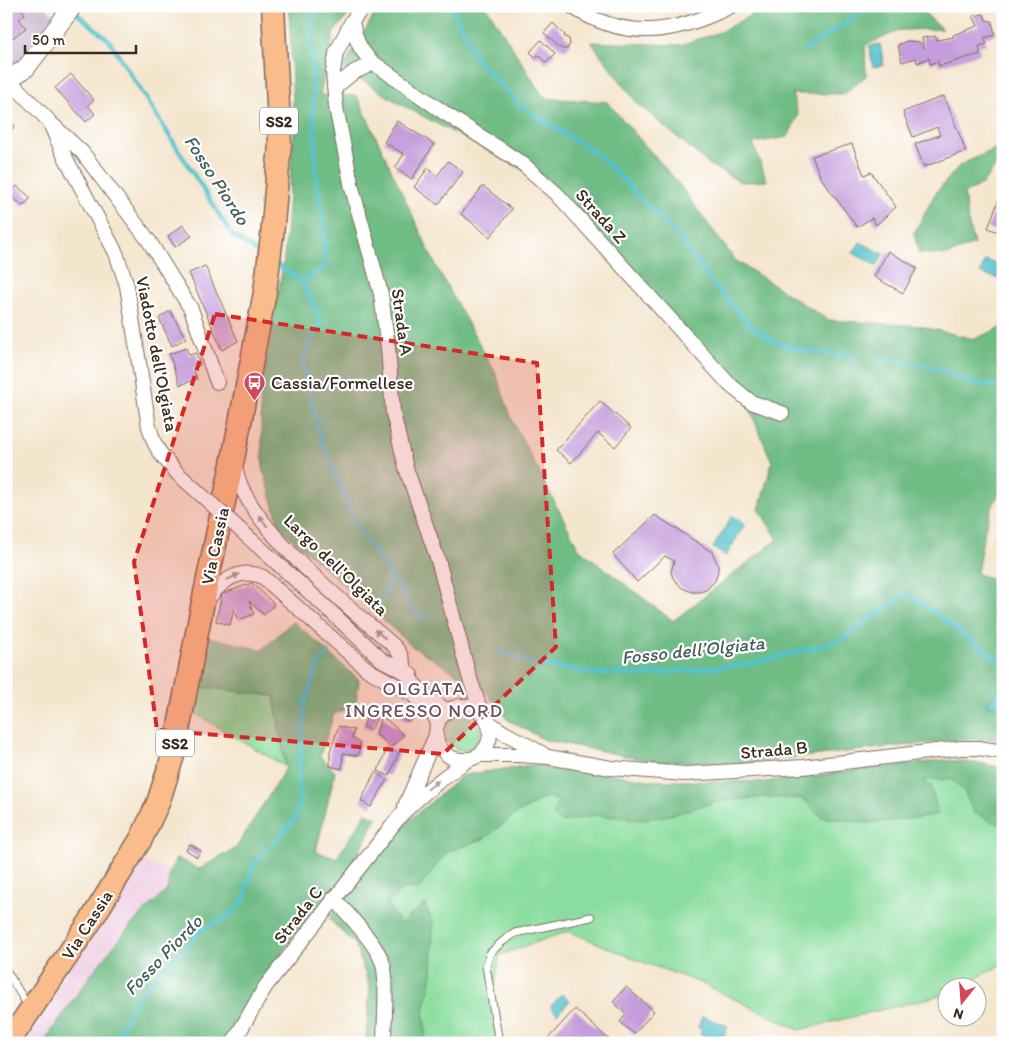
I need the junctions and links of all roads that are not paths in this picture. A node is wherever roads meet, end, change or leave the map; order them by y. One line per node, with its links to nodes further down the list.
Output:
1 (73, 6): 8 (street)
2 (273, 6): 13 (main road, Via Cassia / SS2)
3 (364, 6): 6 (street, Strada A)
4 (571, 6): 5 (street)
5 (731, 6)
6 (352, 22): 7 (street, Strada Z); 9 (street, Strada A)
7 (374, 63): 9 (street); 12 (street, Strada Z)
8 (8, 80): 10 (street, Viadotto dell'Olgiata)
9 (334, 88): 17 (street, Strada A)
10 (49, 121): 11 (street); 15 (street, Viadotto dell'Olgiata, bridge)
11 (217, 382)
12 (782, 413)
13 (234, 454): 14 (main road, Via Cassia / SS2); 16 (street, Largo dell'Olgiata, one-way to 13)
14 (201, 612): 18 (street, one-way to 18); 29 (main road, Via Cassia / SS2)
15 (382, 660): 16 (street, Largo dell'Olgiata); 18 (street)
16 (407, 672): 19 (street, Largo dell'Olgiata)
17 (469, 676): 19 (street); 20 (street, Strada A)
18 (395, 685): 21 (street)
19 (453, 708): 20 (street); 21 (street)
20 (484, 717): 23 (street); 24 (street, Strada B)
21 (437, 728): 23 (street); 25 (street, Strada C)
22 (1003, 752): 24 (street, Strada B)
23 (473, 757): 24 (street, Strada B); 25 (street, Strada C, one-way to 23)
24 (548, 757)
25 (400, 816): 26 (street, Strada C)
26 (334, 898): 31 (street, Strada C); 32 (street)
27 (591, 917): 33 (lane)
28 (6, 970): 29 (lane)
29 (30, 1010): 30 (main road, Via Cassia / SS2)
30 (8, 1043)
31 (233, 1043)
32 (384, 1043)
33 (499, 1043)

